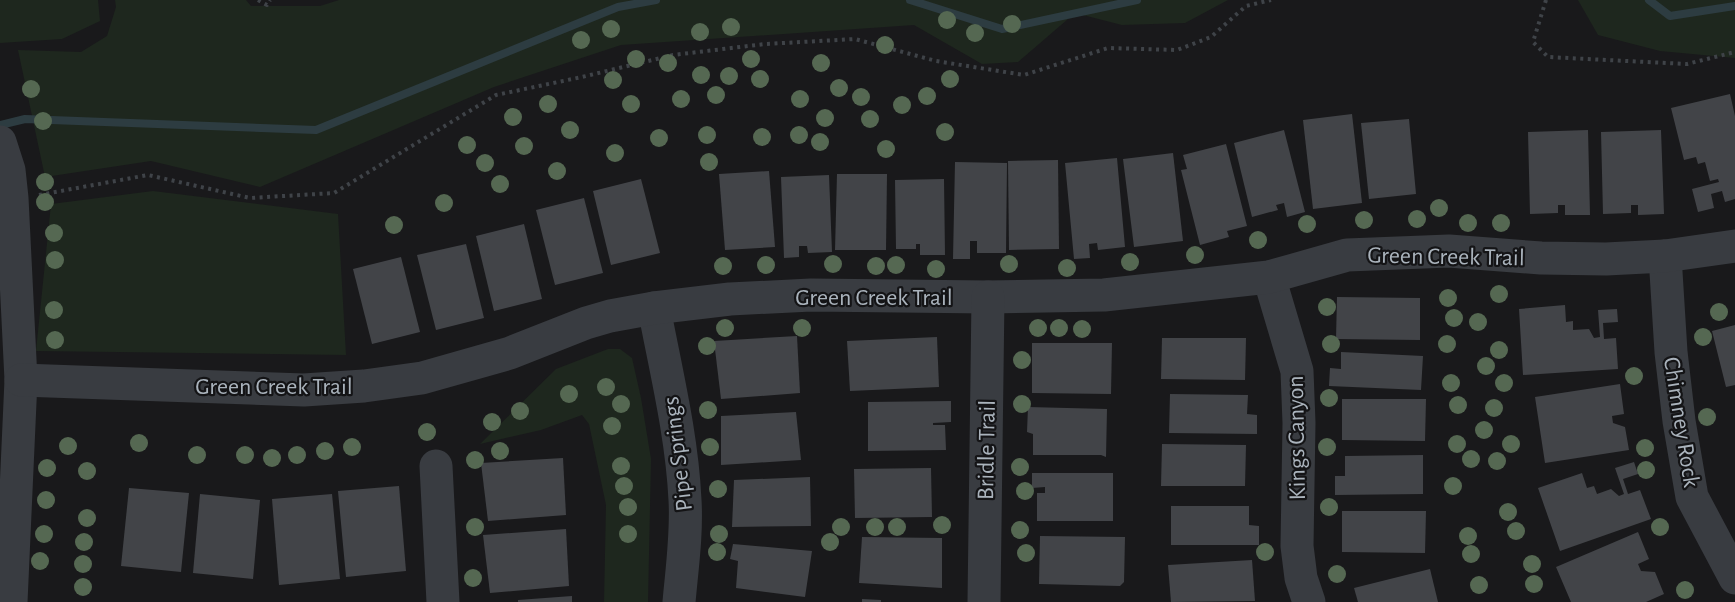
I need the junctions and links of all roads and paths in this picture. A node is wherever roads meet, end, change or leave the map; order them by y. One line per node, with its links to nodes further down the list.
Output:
1 (258, 0): 2 (path)
2 (270, 0)
3 (1271, 0): 6 (path)
4 (1546, 0): 5 (path)
5 (1735, 52)
6 (7, 170): 12 (street)
7 (1735, 246): 8 (street, Green Creek Trail)
8 (1665, 256): 9 (street, Green Creek Trail); 14 (street, Chimney Rock)
9 (1269, 277): 10 (street, Green Creek Trail); 19 (street, Kings Canyon)
10 (988, 297): 11 (street, Green Creek Trail); 18 (street, Bridle Trail)
11 (654, 308): 12 (street, Green Creek Trail); 17 (street, Pipe Springs)
12 (21, 381): 15 (street)
13 (436, 466): 16 (street)
14 (1735, 578)
15 (11, 602)
16 (443, 602)
17 (679, 602)
18 (984, 602)
19 (1309, 602)

